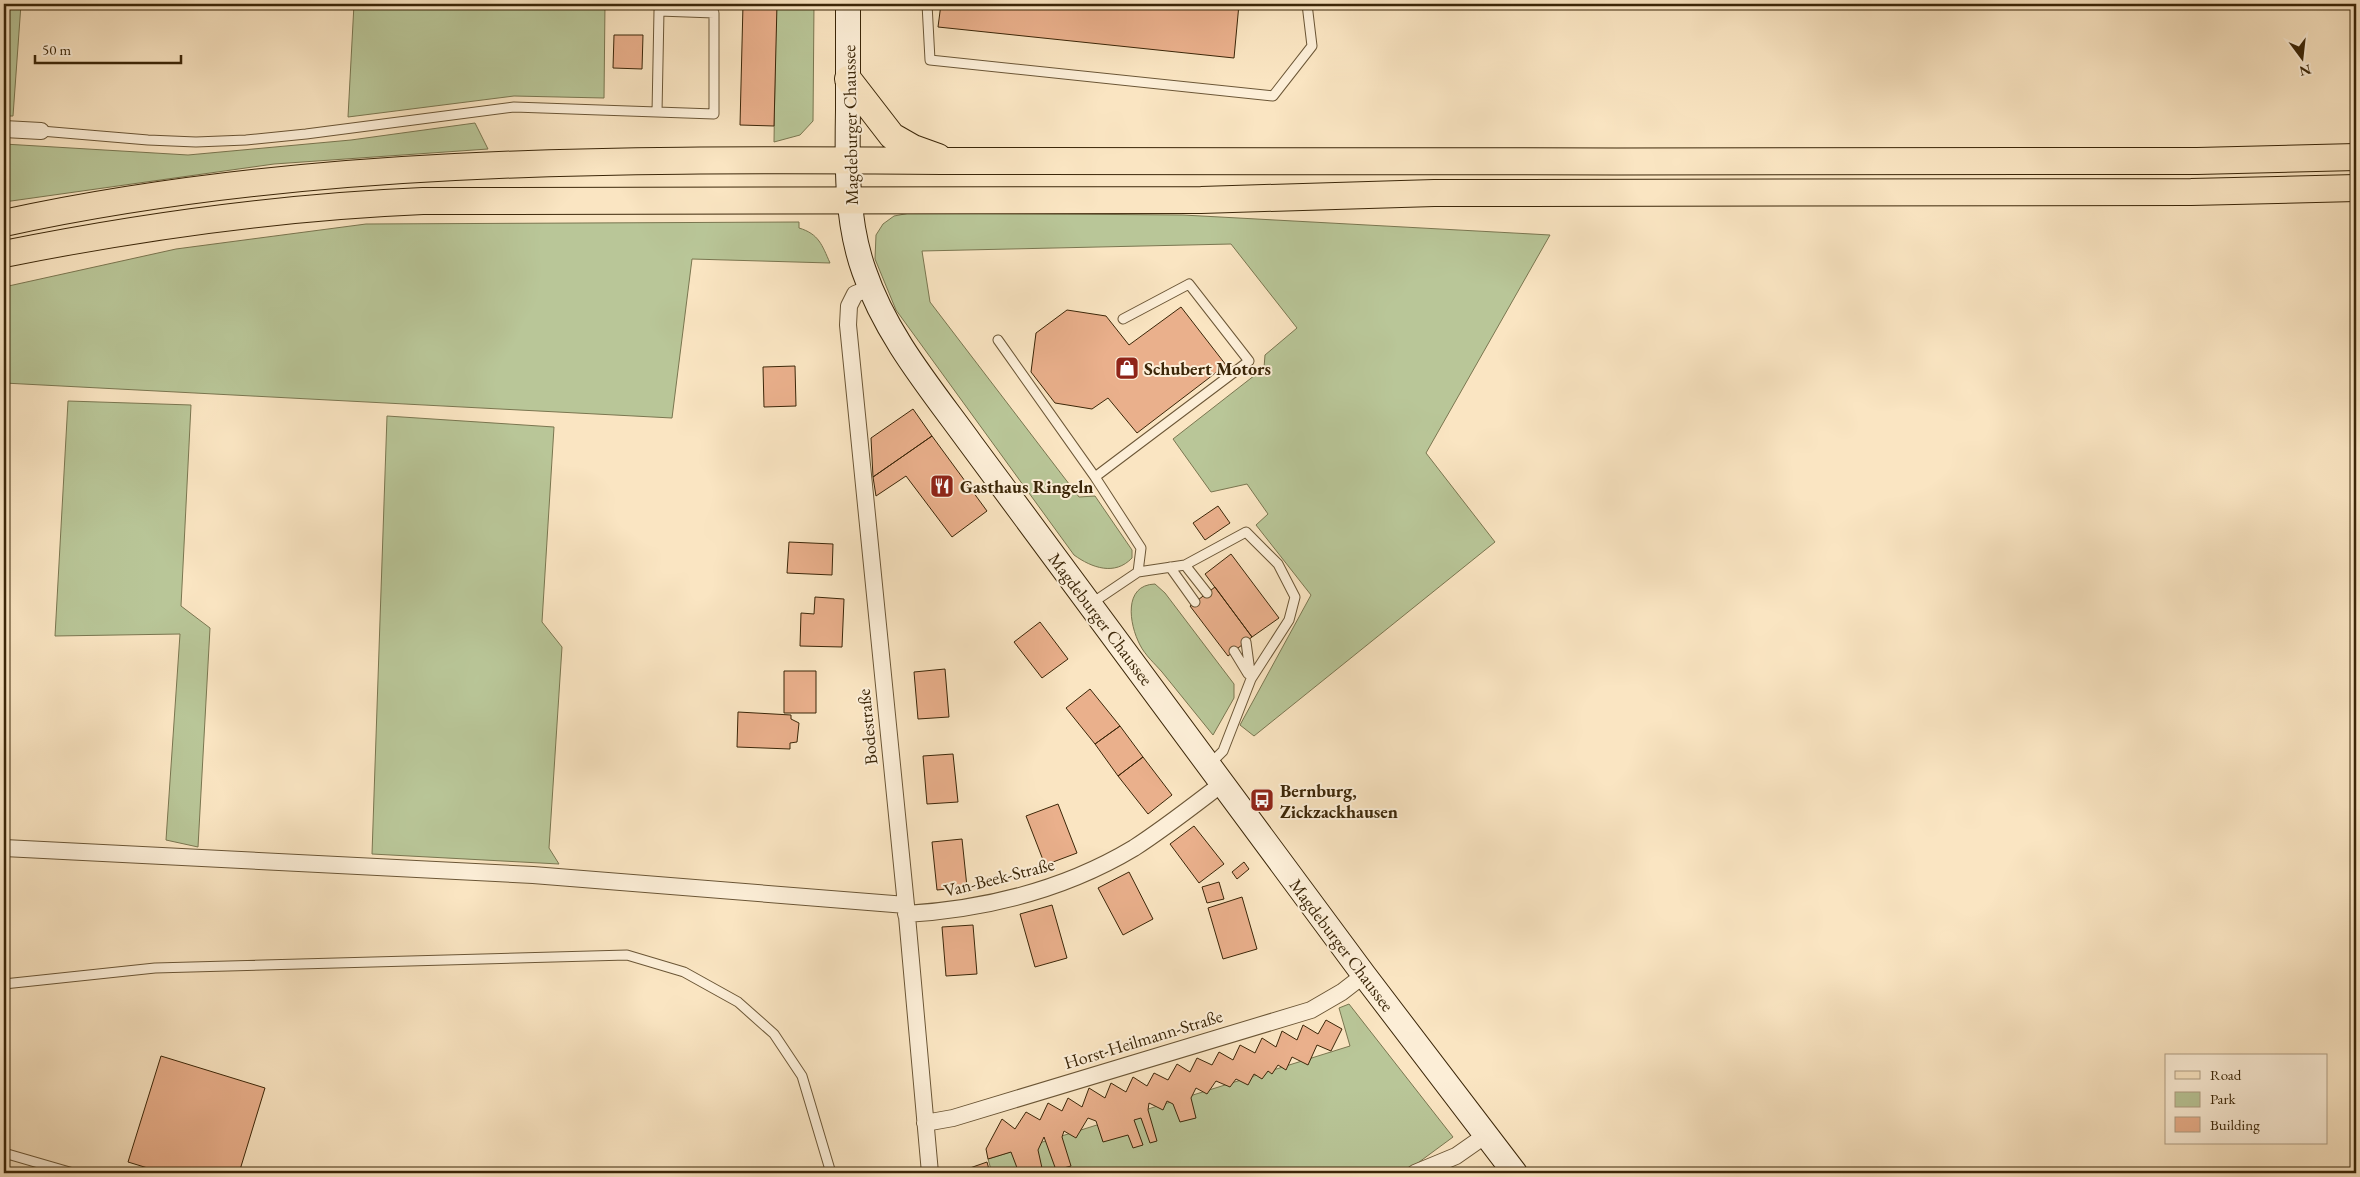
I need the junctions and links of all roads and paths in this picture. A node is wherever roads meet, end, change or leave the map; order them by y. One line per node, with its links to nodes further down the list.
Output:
1 (848, 4): 4 (main road, Magdeburger Chaussee)
2 (927, 4): 3 (lane)
3 (1307, 4)
4 (848, 79): 9 (main road, Magdeburger Chaussee); 10 (main road)
5 (657, 112): 5 (lane); 7 (lane)
6 (4, 129): 7 (street)
7 (40, 131)
8 (2356, 157): 10 (main road)
9 (847, 161): 10 (main road); 12 (main road, Magdeburger Chaussee); 13 (main road)
10 (948, 161)
11 (2356, 188): 12 (main road)
12 (851, 201): 14 (main road); 15 (main road, Magdeburger Chaussee)
13 (4, 223)
14 (4, 254)
15 (870, 288): 24 (main road, Magdeburger Chaussee); 31 (street, Bodestraße)
16 (1123, 319): 18 (lane)
17 (998, 340): 18 (lane)
18 (1095, 477): 21 (lane)
19 (1185, 565): 20 (lane); 22 (lane); 27 (lane)
20 (1170, 567): 21 (lane); 23 (lane)
21 (1138, 572): 24 (lane)
22 (1208, 593)
23 (1196, 602)
24 (1090, 604): 28 (main road, Magdeburger Chaussee)
25 (1246, 642): 27 (lane)
26 (1234, 651): 27 (lane)
27 (1251, 679): 28 (lane)
28 (1210, 764): 29 (main road, Magdeburger Chaussee)
29 (1223, 783): 31 (street, Van-Beek-Straße); 32 (main road, Magdeburger Chaussee)
30 (4, 848): 31 (street, Van-Beek-Straße)
31 (906, 909): 34 (street, Bodestraße)
32 (1364, 975): 34 (street, Horst-Heilmann-Straße); 35 (main road, Magdeburger Chaussee)
33 (4, 984): 38 (lane)
34 (924, 1123): 39 (street, Bodestraße)
35 (1486, 1135): 40 (street); 41 (main road, Magdeburger Chaussee)
36 (4, 1154): 37 (lane)
37 (73, 1173)
38 (831, 1173)
39 (930, 1173)
40 (1415, 1173)
41 (1515, 1173)

